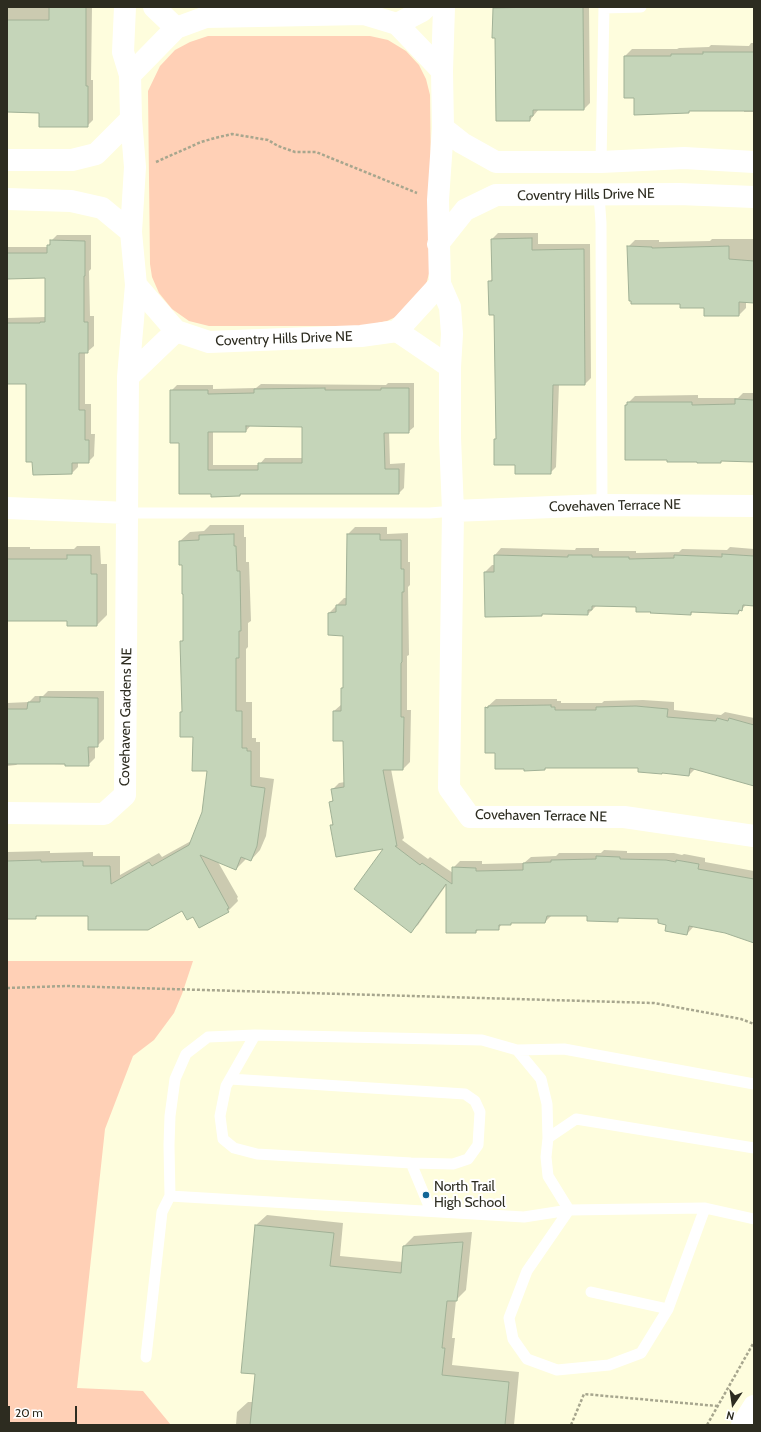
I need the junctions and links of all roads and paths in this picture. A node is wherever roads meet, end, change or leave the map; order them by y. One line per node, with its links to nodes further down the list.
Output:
1 (125, 7): 10 (street)
2 (154, 7): 8 (street)
3 (426, 7): 7 (street)
4 (444, 7): 9 (street)
5 (641, 7): 6 (lane)
6 (604, 8): 14 (lane)
7 (397, 24): 8 (street); 9 (street)
8 (176, 28): 10 (street)
9 (442, 71): 12 (street)
10 (130, 75): 11 (street)
11 (131, 119): 13 (street); 16 (street)
12 (443, 128): 14 (street); 20 (street)
13 (7, 160)
14 (601, 162): 15 (street)
15 (754, 162)
16 (135, 167): 20 (path); 21 (street)
17 (599, 195): 18 (street, Coventry Hills Drive NE); 22 (street, Coventry Hills Drive NE); 29 (lane)
18 (754, 197)
19 (7, 199): 21 (street)
20 (438, 200): 22 (street)
21 (131, 232): 24 (street)
22 (438, 244): 23 (street)
23 (440, 284): 26 (street); 27 (street)
24 (136, 285): 25 (street); 28 (street, Covehaven Gardens NE)
25 (176, 331): 26 (street, Coventry Hills Drive NE); 28 (street)
26 (397, 332): 27 (street)
27 (450, 359): 32 (street, Covehaven Terrace NE)
28 (128, 377): 33 (street, Covehaven Gardens NE)
29 (602, 505): 30 (street, Covehaven Terrace NE); 32 (street, Covehaven Terrace NE)
30 (754, 506)
31 (7, 508): 33 (street)
32 (453, 511): 33 (lane); 35 (street, Covehaven Terrace NE)
33 (128, 513): 34 (street, Covehaven Gardens NE)
34 (7, 813)
35 (754, 836)
36 (7, 988): 37 (path)
37 (754, 1024)
38 (255, 1035): 39 (lane); 40 (lane); 45 (lane)
39 (516, 1050): 41 (lane); 42 (lane)
40 (230, 1079): 44 (lane); 44 (lane)
41 (754, 1084)
42 (548, 1138): 43 (lane); 47 (lane)
43 (754, 1148)
44 (411, 1163): 48 (lane)
45 (170, 1196): 48 (lane); 53 (lane)
46 (705, 1208): 47 (lane); 49 (lane); 51 (lane)
47 (569, 1210): 48 (lane); 51 (lane)
48 (430, 1211)
49 (754, 1219)
50 (591, 1292): 51 (lane)
51 (668, 1309)
52 (754, 1342): 54 (path)
53 (146, 1357)
54 (717, 1406): 56 (path); 57 (path)
55 (754, 1406): 58 (street)
56 (571, 1425)
57 (707, 1425)
58 (742, 1425)

